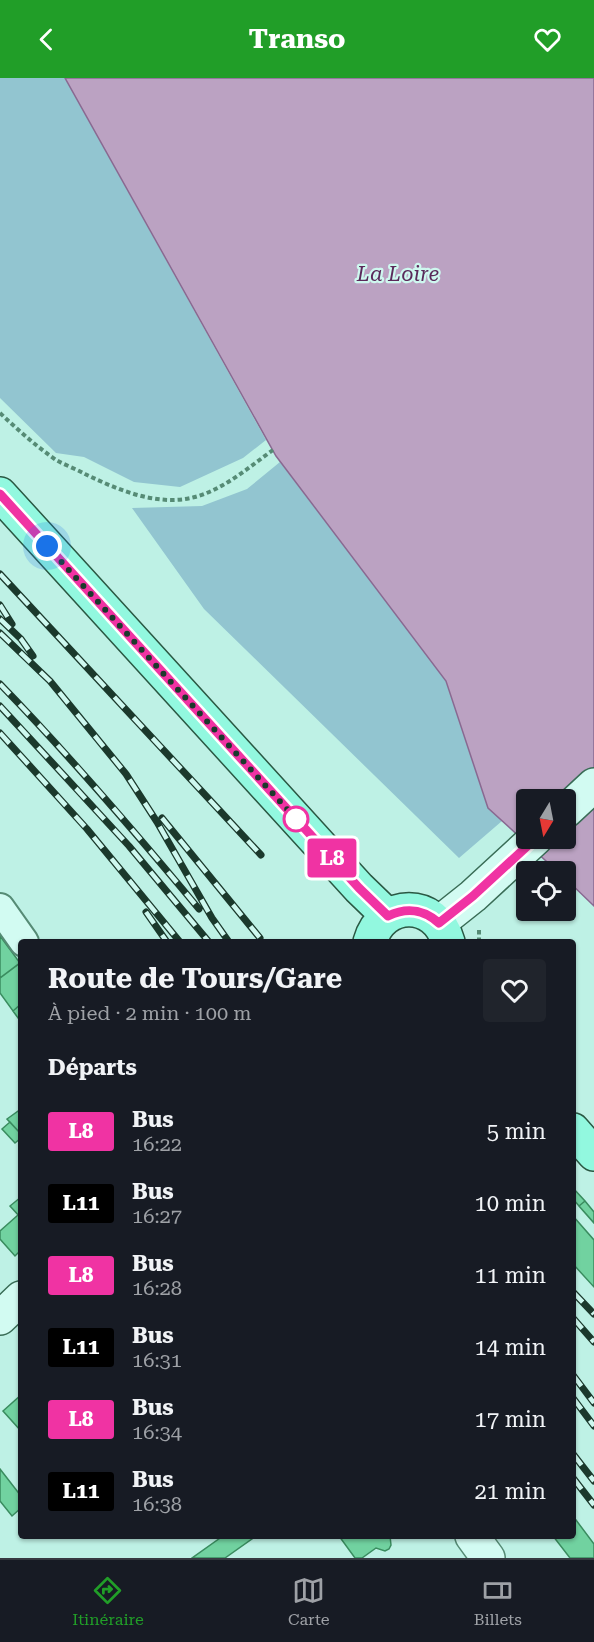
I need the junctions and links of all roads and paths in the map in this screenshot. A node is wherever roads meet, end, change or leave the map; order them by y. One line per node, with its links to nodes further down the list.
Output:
1 (0, 413): 2 (path)
2 (273, 450)
3 (0, 494): 8 (main road)
4 (594, 785): 5 (main road)
5 (576, 802)
6 (524, 849): 9 (main road)
7 (0, 908): 10 (street)
8 (379, 929): 9 (main road)
9 (443, 933)
10 (22, 939)
11 (576, 1133): 12 (main road)
12 (594, 1154)
13 (18, 1301): 14 (main road)
14 (0, 1318)
15 (474, 1539): 16 (main road)
16 (488, 1558)

